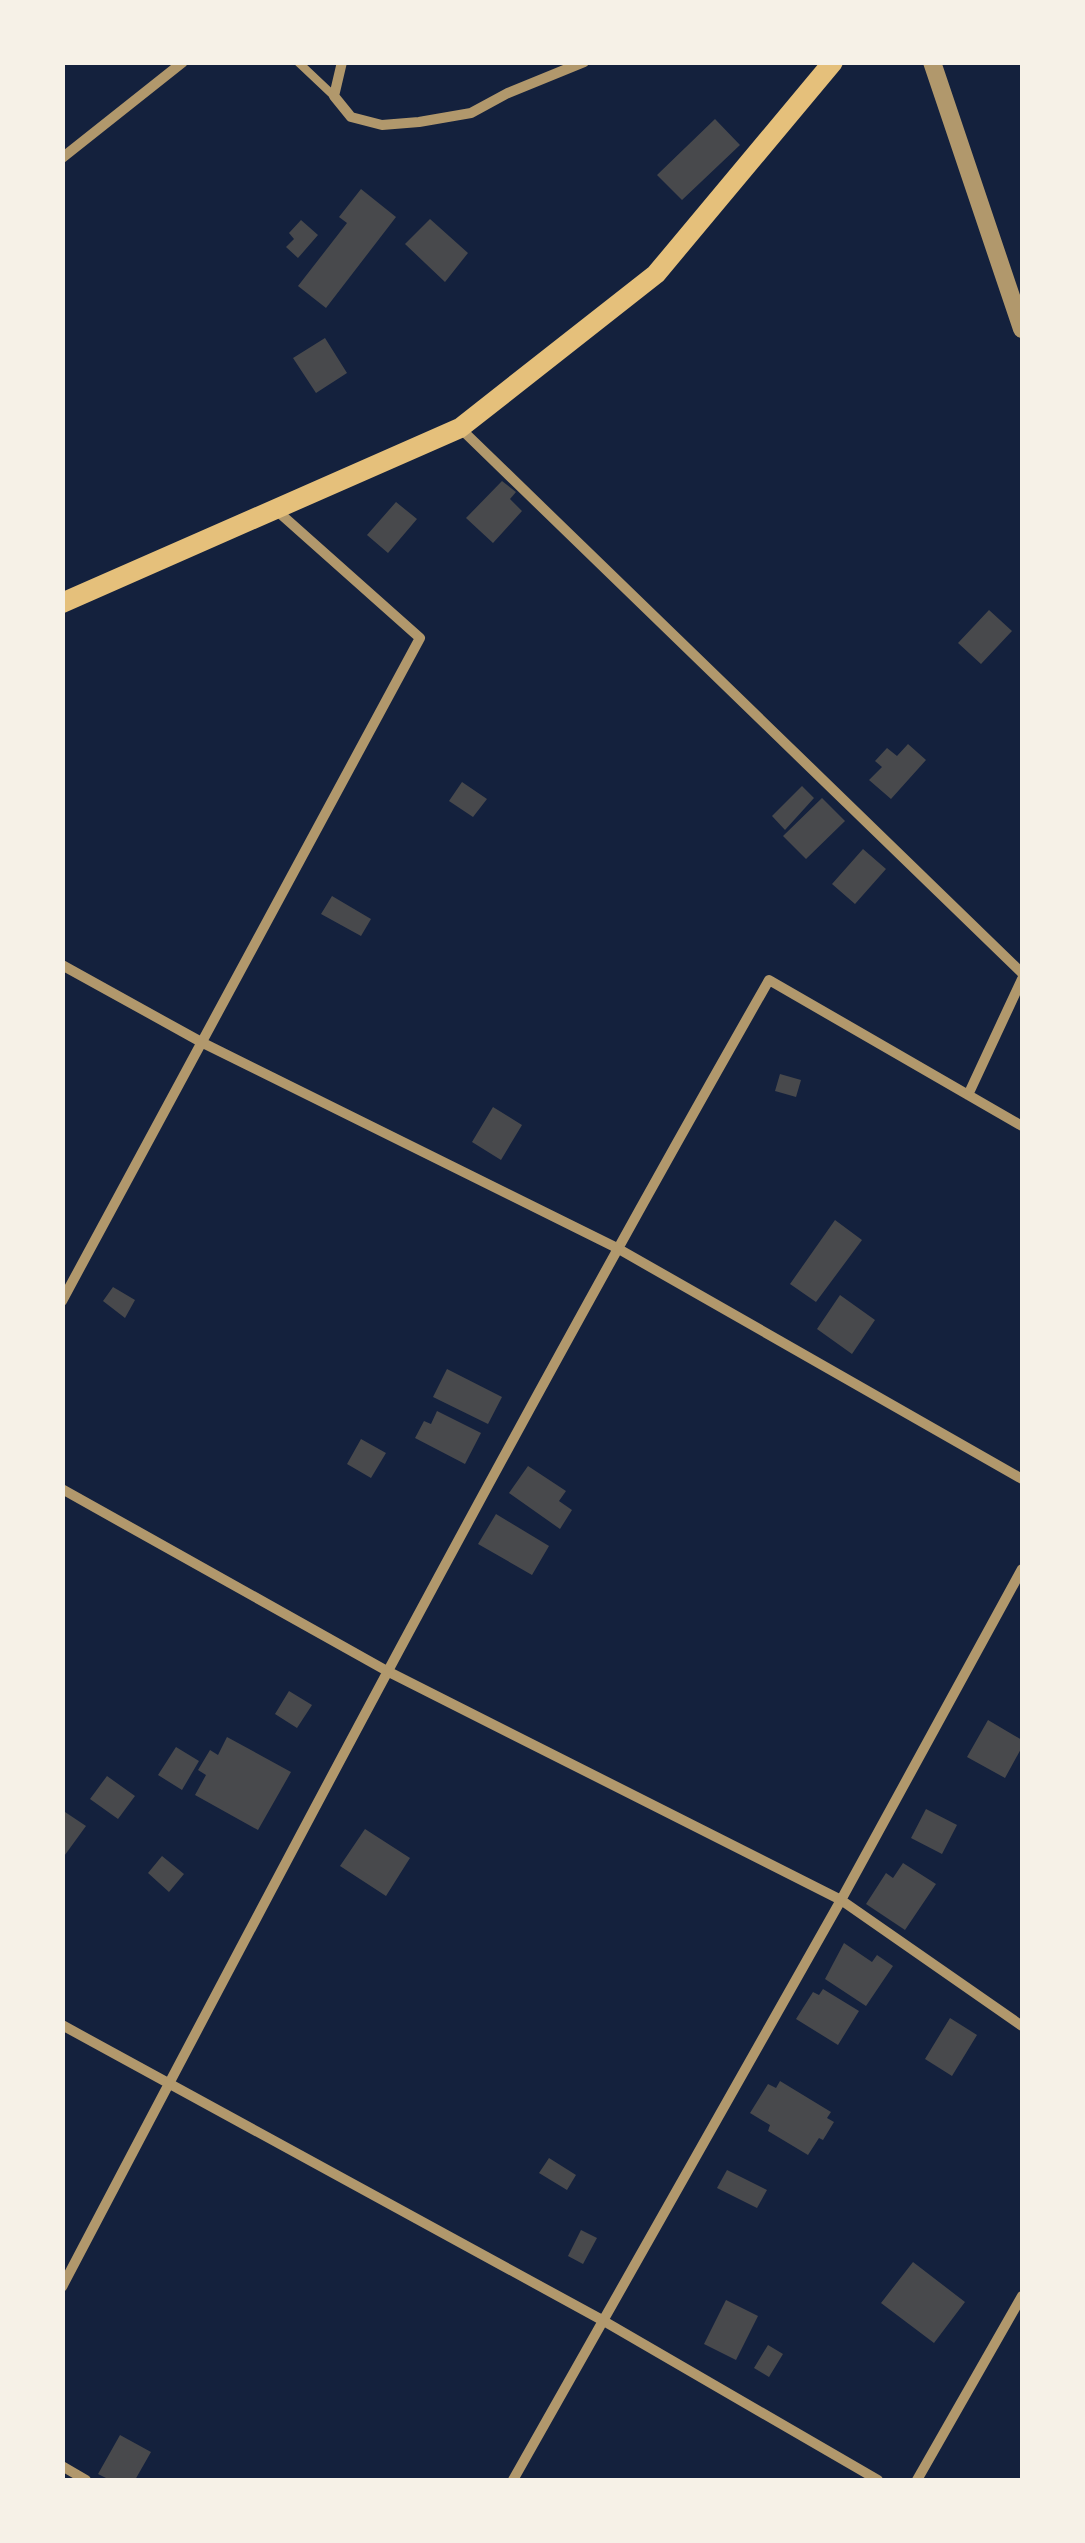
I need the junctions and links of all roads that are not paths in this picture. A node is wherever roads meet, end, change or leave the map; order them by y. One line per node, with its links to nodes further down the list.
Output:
1 (183, 62): 8 (street)
2 (298, 62): 7 (lane)
3 (342, 62): 7 (street)
4 (584, 62): 7 (street)
5 (833, 62): 10 (main road)
6 (932, 62): 9 (street)
7 (334, 96)
8 (62, 158)
9 (1022, 329)
10 (460, 428): 11 (main road); 14 (street)
11 (275, 508): 12 (main road); 15 (street)
12 (62, 604)
13 (62, 965): 15 (street)
14 (1022, 976): 16 (street)
15 (204, 1043): 18 (street); 19 (street)
16 (968, 1095): 17 (street); 18 (street)
17 (1022, 1126)
18 (616, 1248): 20 (street); 23 (street)
19 (62, 1301)
20 (1022, 1479)
21 (62, 1489): 23 (street)
22 (1022, 1569): 24 (street)
23 (387, 1671): 24 (street); 27 (street)
24 (841, 1900): 26 (street); 30 (street)
25 (62, 2025): 27 (street)
26 (1022, 2026)
27 (169, 2084): 28 (street); 30 (street)
28 (62, 2288)
29 (1022, 2296): 35 (street)
30 (602, 2320): 33 (street); 34 (street)
31 (62, 2466): 32 (street)
32 (86, 2480)
33 (513, 2480)
34 (878, 2480)
35 (917, 2480)

